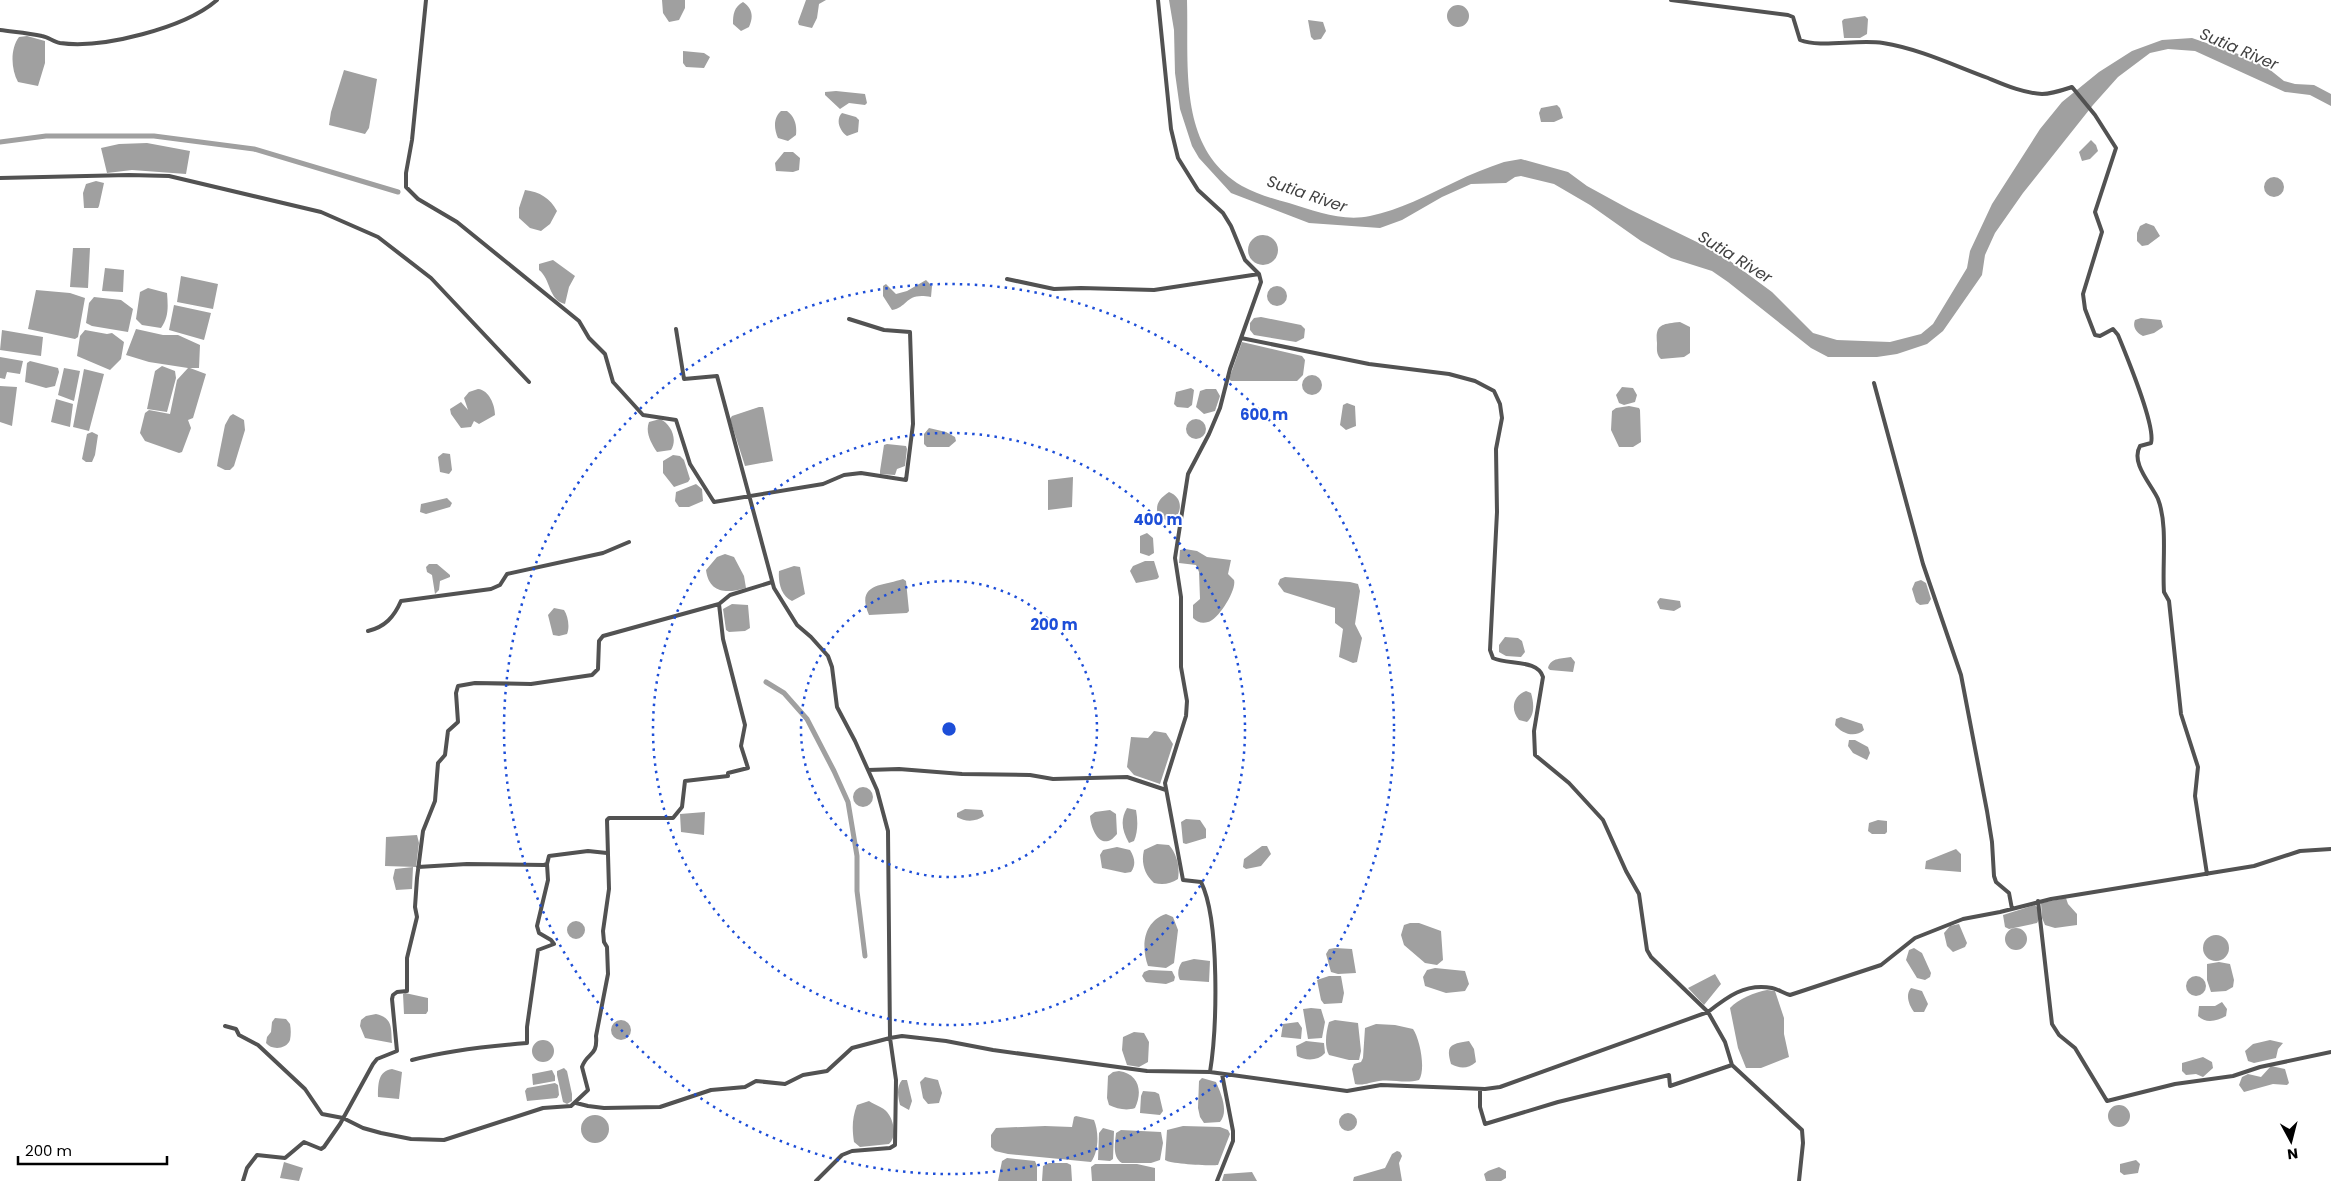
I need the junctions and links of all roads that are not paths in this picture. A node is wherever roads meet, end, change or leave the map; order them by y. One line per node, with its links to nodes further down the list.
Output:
1 (217, 0): 5 (street)
2 (426, 0): 14 (street)
3 (1158, 0): 7 (street)
4 (1671, 0): 25 (street)
5 (0, 30)
6 (0, 178): 12 (street)
7 (1259, 274): 8 (street); 11 (street)
8 (1007, 279)
9 (849, 319): 14 (street)
10 (676, 329): 14 (street)
11 (1241, 338): 20 (street); 28 (street)
12 (529, 382)
13 (1874, 383): 27 (street)
14 (748, 495): 16 (street)
15 (629, 542): 18 (street)
16 (772, 582): 17 (street); 19 (street)
17 (719, 604): 22 (street); 24 (street)
18 (368, 631)
19 (868, 770): 20 (street); 30 (street)
20 (1166, 790): 34 (street)
21 (2331, 849): 25 (street)
22 (607, 852): 23 (street); 37 (street)
23 (547, 864): 24 (street); 32 (street)
24 (418, 866): 38 (street)
25 (2207, 874): 26 (street)
26 (2038, 902): 27 (street); 31 (street)
27 (2012, 909): 28 (street)
28 (1708, 1012): 33 (street); 36 (street)
29 (225, 1026): 38 (street)
30 (890, 1038): 34 (street); 37 (street); 40 (street)
31 (2331, 1052)
32 (412, 1060)
33 (1732, 1065): 36 (street); 42 (street)
34 (1210, 1072): 35 (street)
35 (1222, 1074): 36 (street); 41 (street)
36 (1480, 1090)
37 (576, 1103): 38 (street)
38 (343, 1118): 39 (street)
39 (243, 1181)
40 (816, 1181)
41 (1217, 1181)
42 (1799, 1181)

